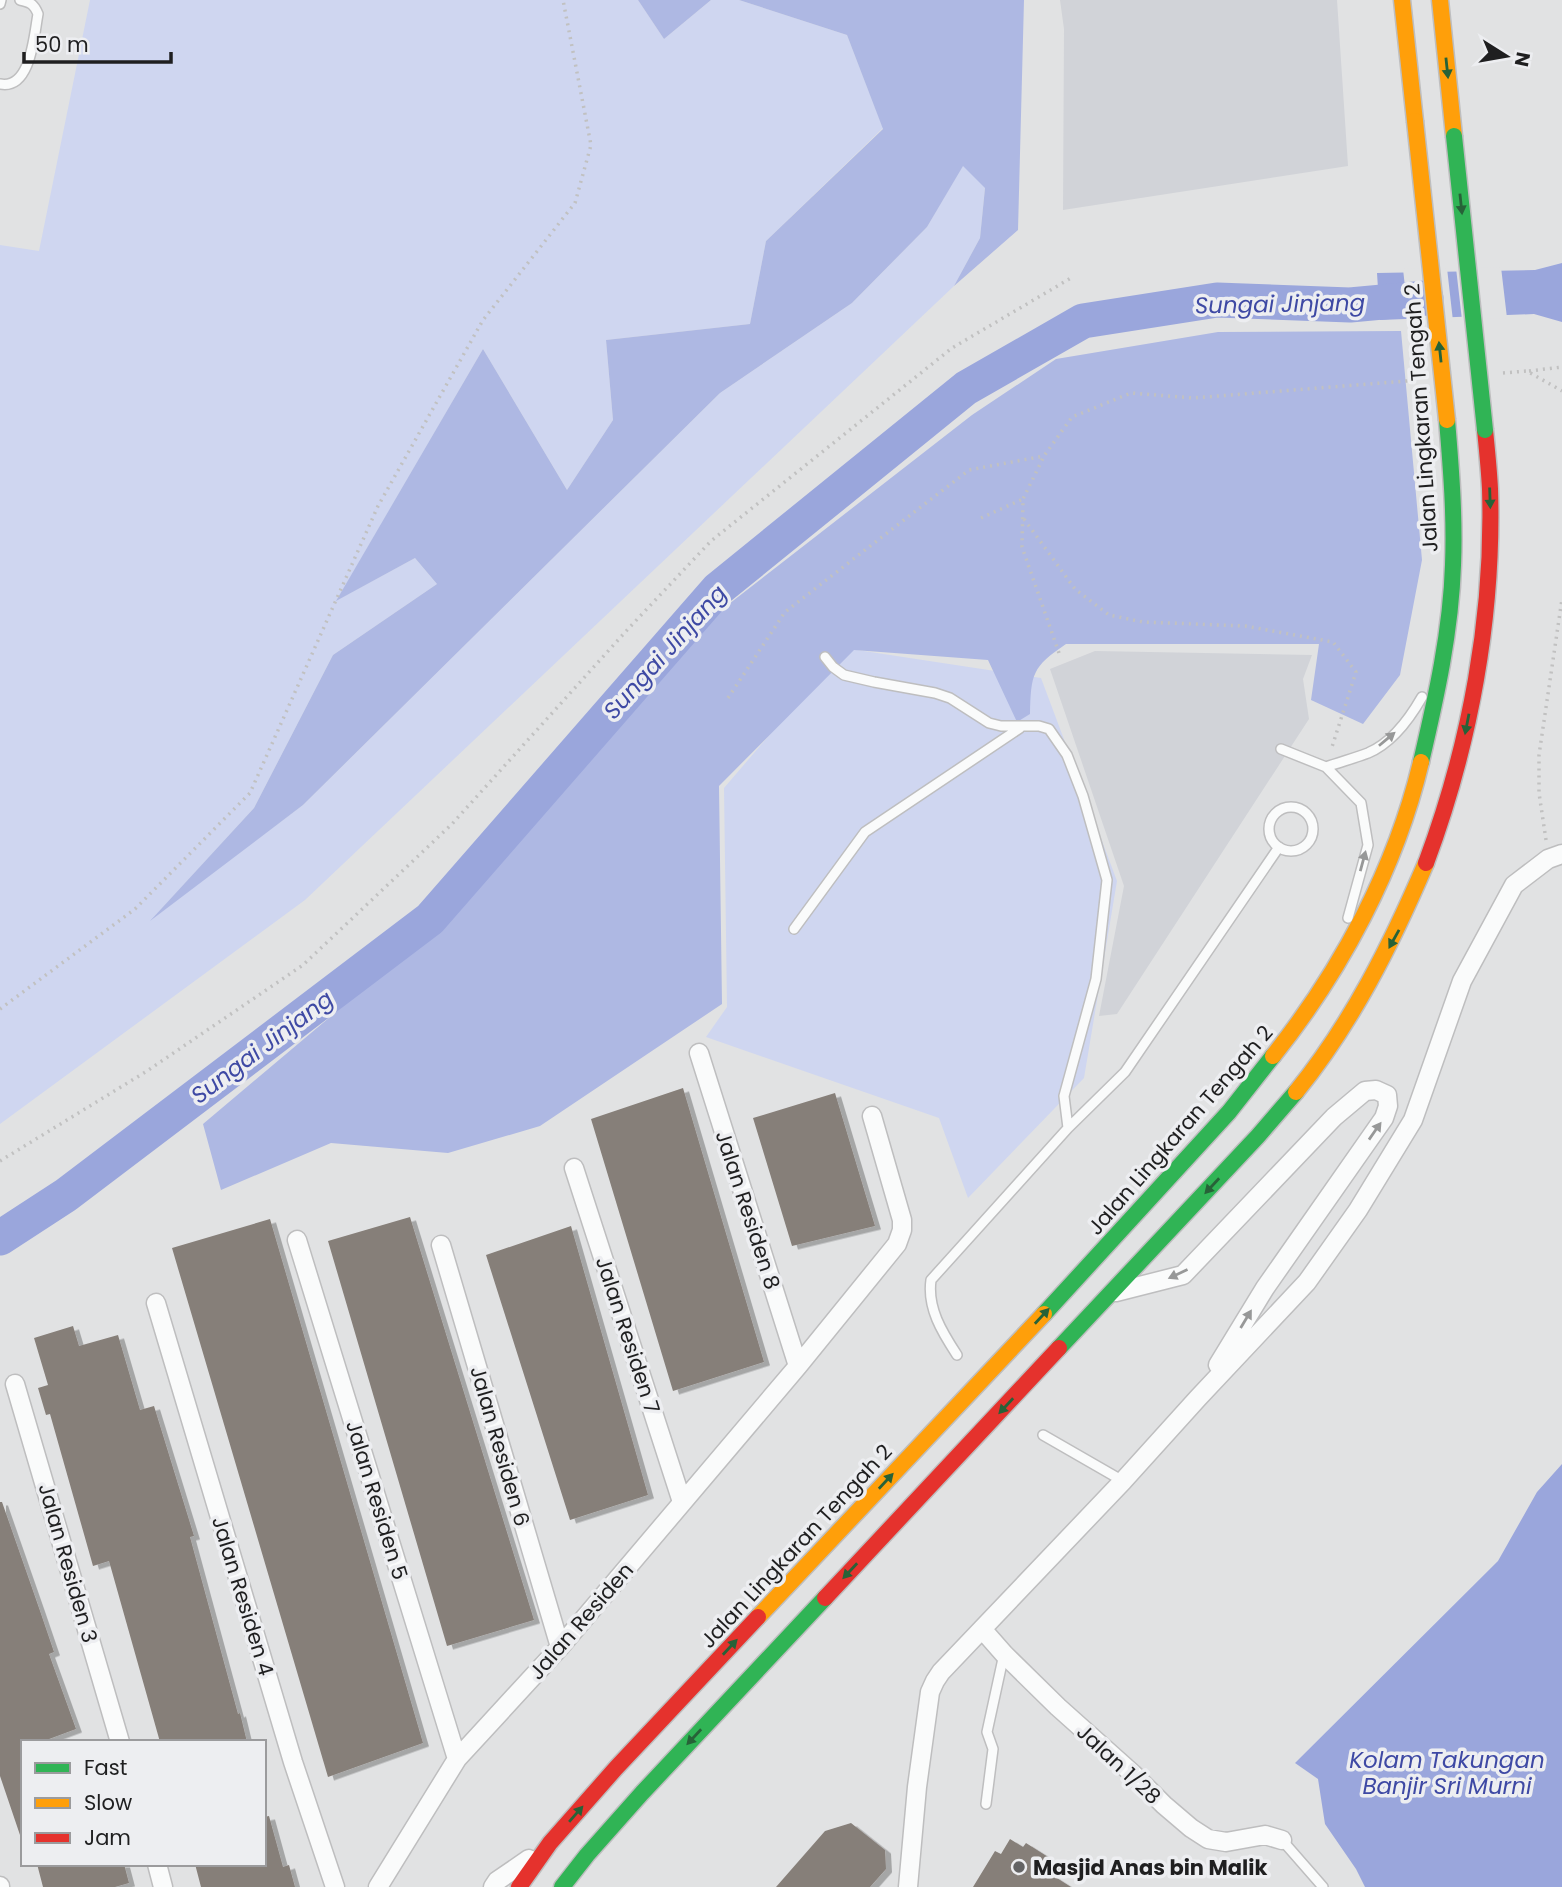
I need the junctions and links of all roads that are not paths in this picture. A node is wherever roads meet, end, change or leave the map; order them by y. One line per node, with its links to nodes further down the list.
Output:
1 (20, 0): 4 (lane)
2 (1402, 0): 5 (highway, Jalan Lingkaran Tengah 2, one-way to 2, bridge)
3 (1440, 0): 22 (highway, one-way to 22, bridge)
4 (0, 84)
5 (1442, 654): 9 (lane, one-way to 5); 15 (highway, Jalan Lingkaran Tengah 2)
6 (825, 657): 7 (lane)
7 (1021, 727): 13 (lane); 18 (lane)
8 (1282, 749): 9 (lane)
9 (1326, 767): 12 (lane, one-way to 9)
10 (1279, 847): 10 (lane); 18 (lane)
11 (1555, 857): 27 (street)
12 (1346, 922)
13 (794, 929)
14 (1343, 935): 15 (lane)
15 (1332, 974): 38 (highway, Jalan Lingkaran Tengah 2, one-way to 15)
16 (699, 1054): 25 (street, Jalan Residen 8)
17 (872, 1116): 25 (street, Jalan Residen)
18 (1068, 1128): 24 (lane)
19 (575, 1168): 30 (street, Jalan Residen 7)
20 (297, 1240): 35 (street, Jalan Residen 5)
21 (441, 1245): 32 (street, Jalan Residen 6)
22 (1112, 1294): 27 (street, one-way to 22); 45 (highway, one-way to 45)
23 (156, 1303): 41 (street, Jalan Residen 4)
24 (957, 1355)
25 (798, 1366): 30 (street, Jalan Residen)
26 (15, 1384): 34 (street, Jalan Residen 3)
27 (1198, 1398): 29 (street)
28 (1043, 1435): 29 (lane)
29 (1124, 1481): 31 (street)
30 (682, 1502): 32 (street, Jalan Residen)
31 (982, 1629): 33 (street, Jalan 1/28); 46 (street)
32 (560, 1647): 35 (street, Jalan Residen)
33 (1004, 1654): 36 (lane); 37 (street, Jalan 1/28)
34 (119, 1740)
35 (457, 1759): 42 (street, Jalan Residen)
36 (986, 1804)
37 (1282, 1840): 47 (lane)
38 (550, 1843): 43 (street); 44 (highway, Jalan Lingkaran Tengah 2)
39 (158, 1866): 40 (street)
40 (163, 1887)
41 (335, 1887)
42 (378, 1887)
43 (493, 1887)
44 (519, 1887)
45 (562, 1887)
46 (908, 1887)
47 (1323, 1887)

